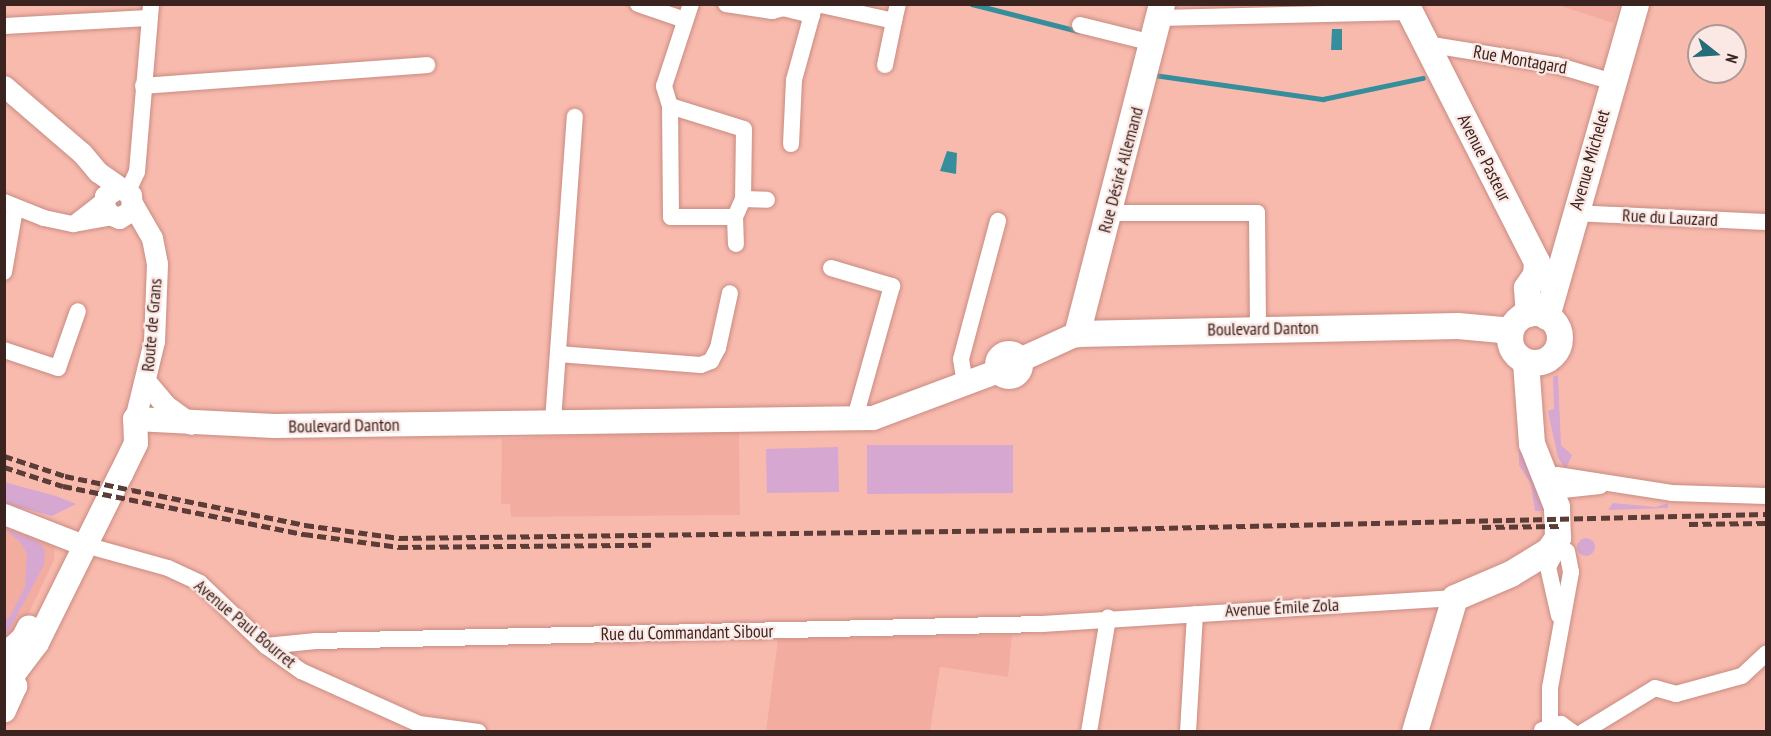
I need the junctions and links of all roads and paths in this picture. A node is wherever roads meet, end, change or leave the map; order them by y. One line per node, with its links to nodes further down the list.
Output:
1 (638, 4): 8 (street)
2 (726, 4): 4 (street)
3 (1636, 4): 16 (main road, Avenue Michelet)
4 (815, 8): 9 (street); 21 (street)
5 (1407, 8): 7 (street); 13 (main road, Avenue Pasteur)
6 (150, 11): 11 (street); 18 (street)
7 (1160, 11): 12 (main road, Rue Désiré Allemand)
8 (688, 12): 19 (street)
9 (896, 13): 15 (street)
10 (1080, 25): 12 (street)
11 (4, 26)
12 (1154, 43): 26 (main road, Rue Désiré Allemand)
13 (1426, 44): 16 (street, Rue Montagard); 36 (main road, Avenue Pasteur)
14 (427, 65): 18 (street)
15 (885, 65)
16 (1613, 82): 27 (main road, Avenue Michelet)
17 (4, 86): 24 (street, Route de Grans)
18 (143, 86): 24 (street)
19 (670, 106): 22 (street); 28 (street)
20 (575, 117): 41 (street)
21 (791, 144)
22 (743, 198): 23 (street); 28 (street)
23 (767, 200)
24 (118, 202): 25 (street); 43 (street, Route de Grans)
25 (10, 206): 33 (street)
26 (1110, 213): 37 (street); 38 (main road, Rue Désiré Allemand)
27 (1574, 213): 30 (street, Rue du Lauzard); 36 (main road, Avenue Michelet)
28 (735, 217): 31 (street)
29 (998, 220): 44 (street)
30 (1767, 222)
31 (736, 244)
32 (831, 268): 45 (street)
33 (4, 272)
34 (730, 293): 41 (street)
35 (78, 311): 40 (street)
36 (1538, 315): 39 (main road); 42 (main road)
37 (1258, 329): 38 (main road, Boulevard Danton); 39 (main road, Boulevard Danton)
38 (1077, 334): 44 (main road, Boulevard Danton)
39 (1510, 337): 42 (main road)
40 (4, 350)
41 (558, 354): 47 (street)
42 (1534, 362): 49 (main road)
43 (146, 382): 46 (street, Route de Grans); 48 (street)
44 (965, 384): 45 (main road, Boulevard Danton)
45 (855, 418): 47 (main road, Boulevard Danton)
46 (135, 419): 48 (main road, Boulevard Danton); 52 (main road, Route de Grans)
47 (553, 422): 48 (main road, Boulevard Danton)
48 (191, 424)
49 (1556, 483): 50 (street); 53 (main road)
50 (1767, 496)
51 (4, 514): 52 (street)
52 (78, 543): 60 (street, Avenue Paul Bourret); 62 (main road, Route de Grans)
53 (1562, 544): 54 (main road); 55 (main road); 59 (street)
54 (1548, 569): 55 (main road); 59 (street)
55 (1511, 574): 56 (main road)
56 (1455, 598): 57 (street, Avenue Émile Zola); 68 (main road)
57 (1195, 614): 58 (street, Avenue Émile Zola); 67 (street)
58 (1108, 618): 60 (street, Rue du Commandant Sibour); 66 (street)
59 (1561, 626): 64 (street)
60 (266, 646): 65 (street, Avenue Paul Bourret)
61 (1767, 654): 70 (street)
62 (7, 666): 63 (main road)
63 (4, 711)
64 (1543, 729): 69 (street)
65 (478, 732)
66 (1089, 732)
67 (1188, 732)
68 (1414, 732)
69 (1572, 732)
70 (1583, 732)

